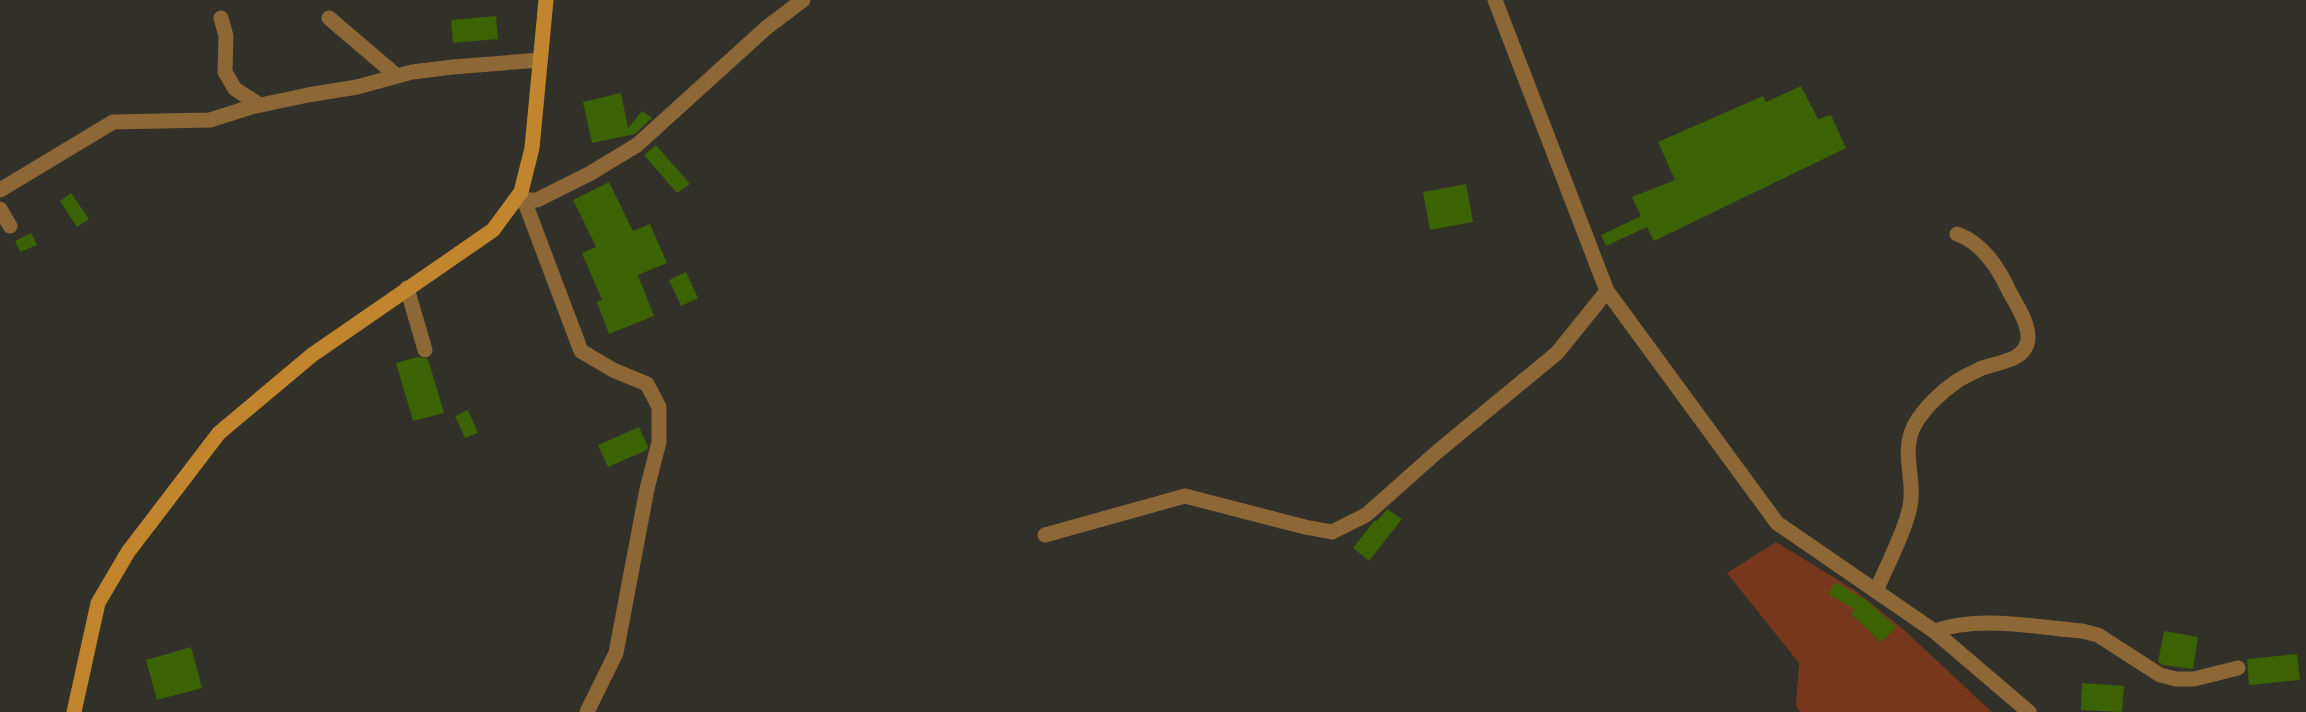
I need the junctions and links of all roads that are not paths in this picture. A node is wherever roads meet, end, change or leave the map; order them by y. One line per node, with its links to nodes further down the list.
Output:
1 (546, 0): 6 (street)
2 (803, 0): 10 (street)
3 (1495, 0): 15 (street)
4 (221, 18): 8 (street)
5 (329, 18): 7 (street)
6 (540, 60): 7 (street); 10 (street)
7 (397, 76): 8 (street)
8 (260, 105): 9 (street)
9 (0, 190)
10 (523, 196): 14 (street); 22 (street)
11 (0, 209): 12 (street)
12 (10, 226)
13 (1957, 234): 18 (street)
14 (407, 288): 16 (street); 21 (street)
15 (1607, 291): 17 (street); 18 (street)
16 (425, 350)
17 (1045, 535)
18 (1876, 591): 19 (street)
19 (1934, 631): 20 (street); 23 (street)
20 (2238, 668)
21 (74, 712)
22 (587, 712)
23 (2029, 712)

